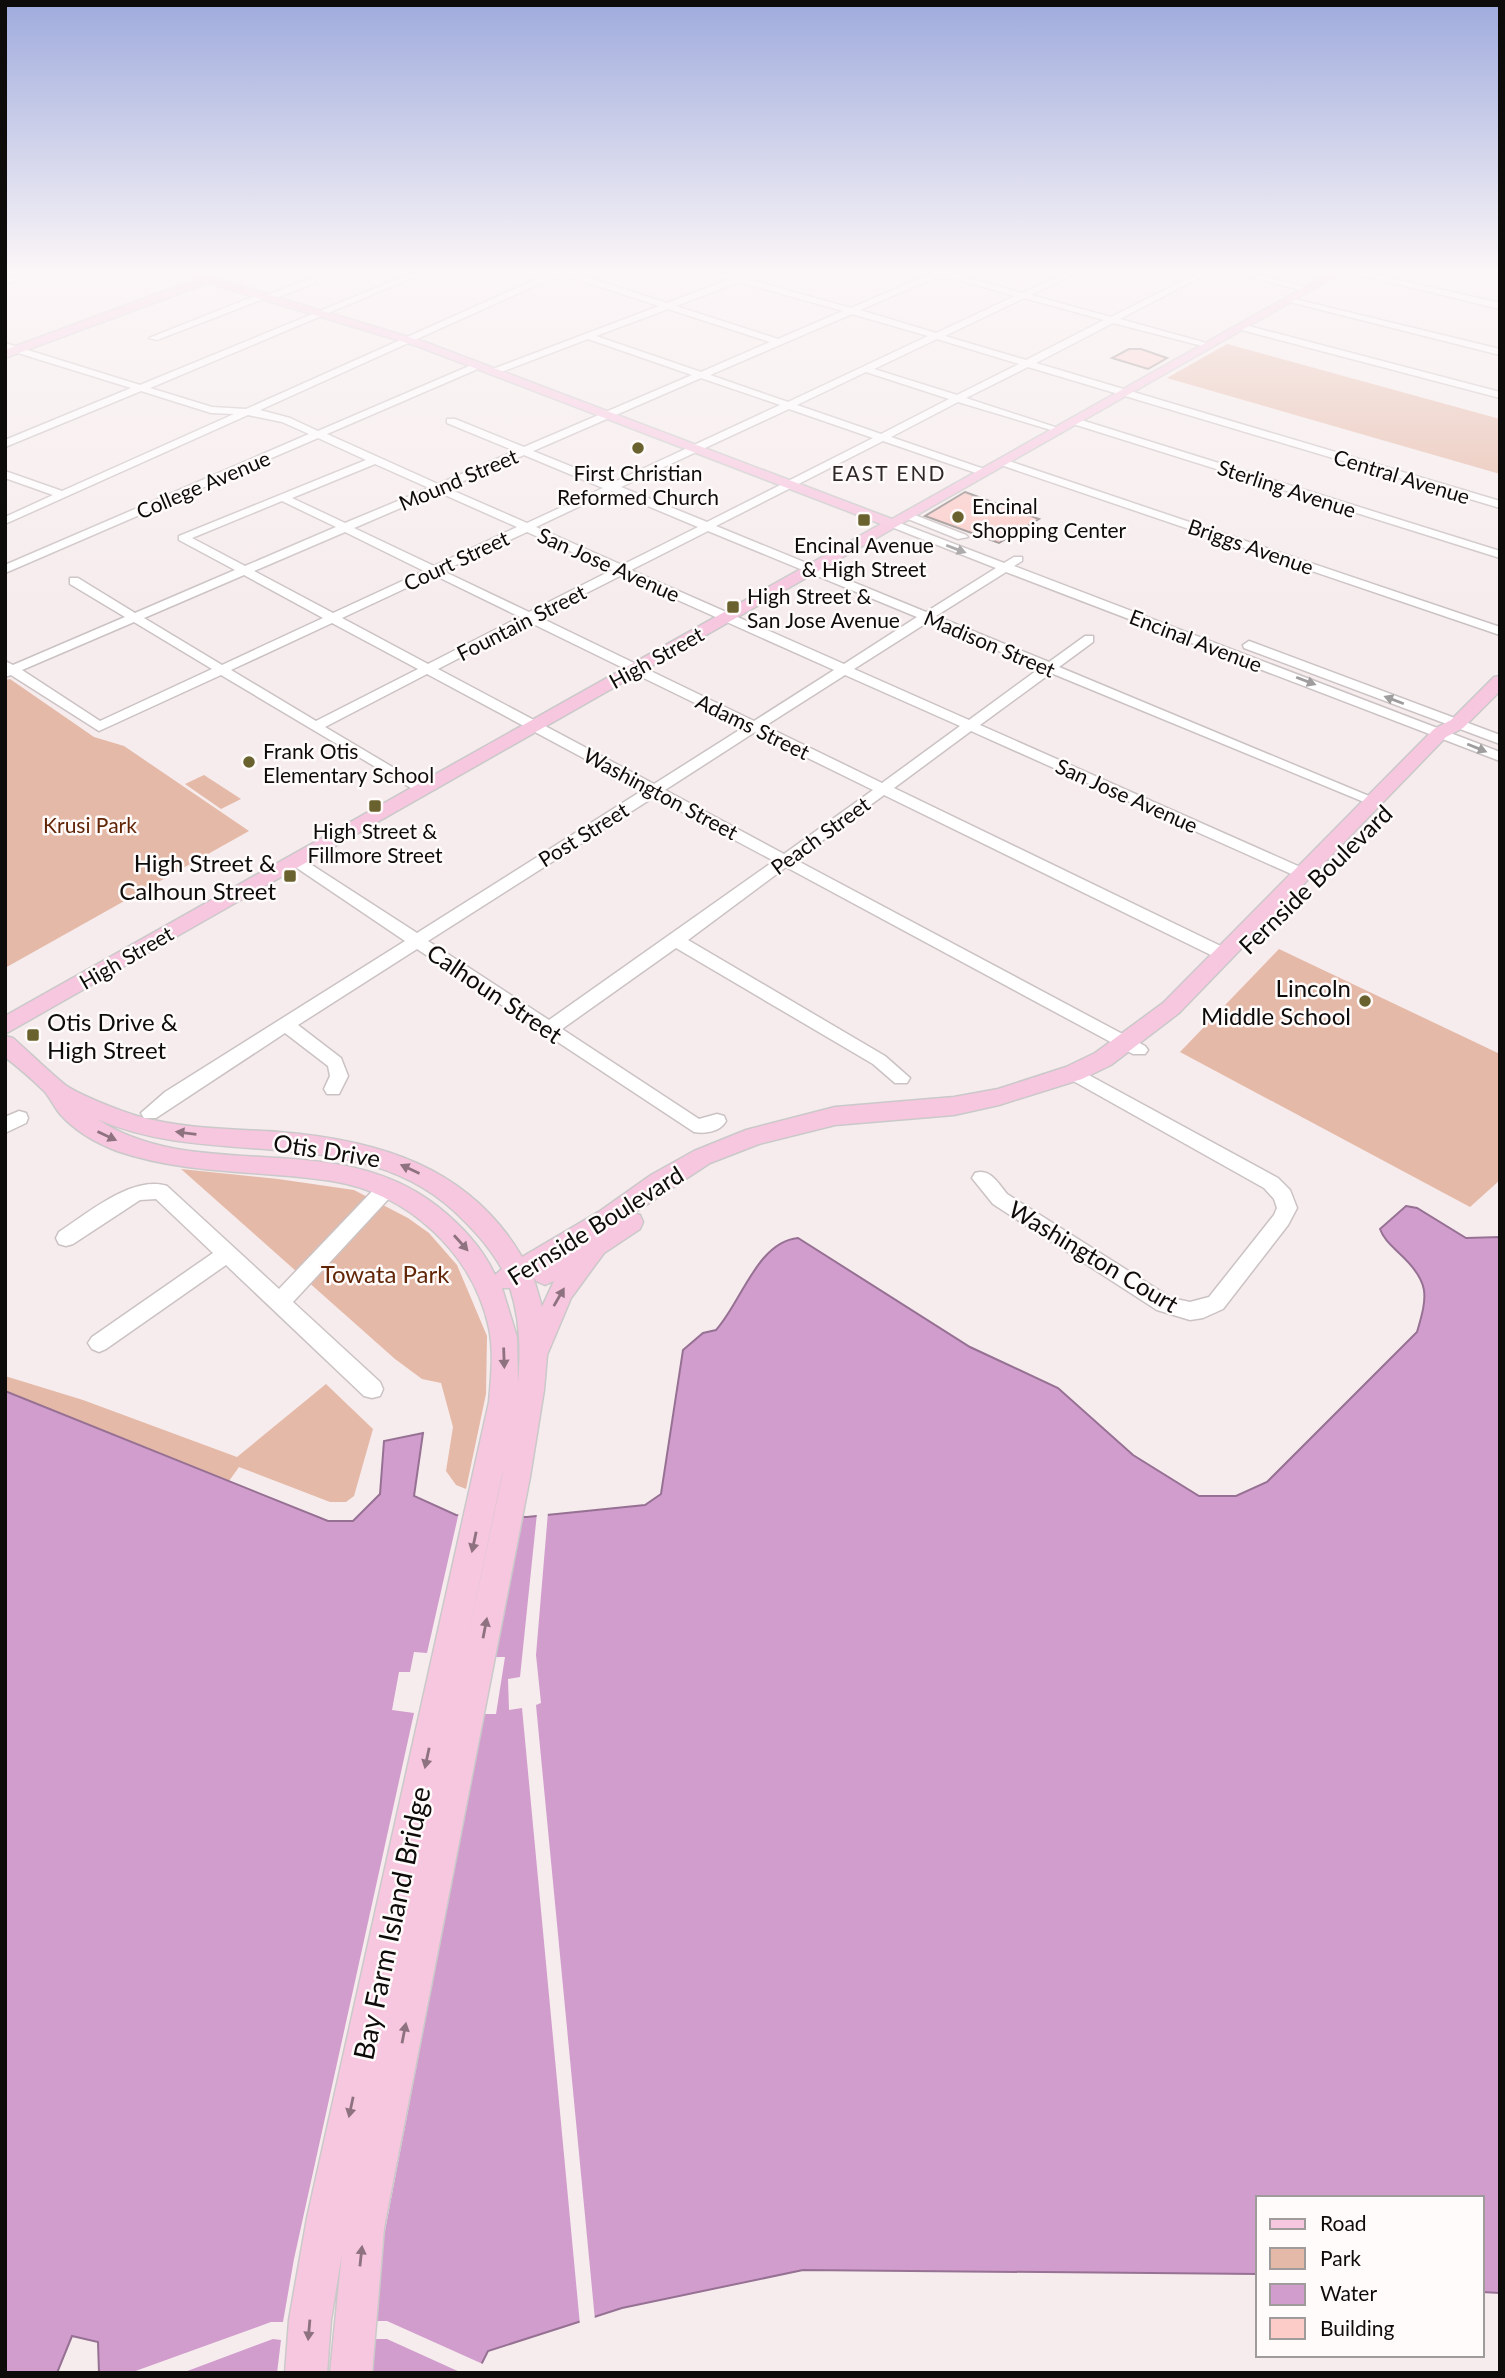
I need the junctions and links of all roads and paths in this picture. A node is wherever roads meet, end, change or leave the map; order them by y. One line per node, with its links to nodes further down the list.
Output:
1 (113, 380): 14 (street, San Jose Avenue)
2 (160, 380): 14 (street)
3 (318, 380): 19 (street)
4 (445, 380): 24 (street, College Avenue)
5 (514, 380): 20 (main road, Encinal Avenue)
6 (689, 380): 20 (street, Mound Street)
7 (715, 380): 18 (street)
8 (842, 380): 18 (street, Court Street)
9 (899, 380): 17 (street)
10 (994, 380): 17 (street, Fountain Street)
11 (1084, 380): 15 (street, Central Avenue)
12 (1147, 380): 15 (main road, High Street)
13 (1443, 380): 16 (street)
14 (141, 388): 19 (street, San Jose Avenue); 26 (street)
15 (1125, 392): 22 (main road, High Street); 38 (street, Central Avenue)
16 (1500, 395)
17 (957, 399): 23 (street); 25 (street, Fountain Street)
18 (788, 405): 25 (street); 27 (street, Court Street)
19 (245, 413): 24 (street, San Jose Avenue); 36 (street)
20 (606, 415): 27 (main road, Encinal Avenue); 28 (street, Mound Street)
21 (451, 421): 28 (street, Madison Street)
22 (1074, 421): 23 (main road, High Street); 45 (street, Sterling Avenue)
23 (1057, 431): 30 (main road, High Street)
24 (317, 435): 29 (street, San Jose Avenue); 48 (street, College Avenue)
25 (882, 438): 31 (street); 33 (street, Fountain Street)
26 (5, 444)
27 (694, 448): 33 (main road, Encinal Avenue); 34 (street, Court Street)
28 (522, 451): 34 (street, Madison Street); 35 (street, Mound Street)
29 (374, 460): 35 (street, San Jose Avenue); 37 (street)
30 (1002, 462): 31 (main road, High Street); 61 (street, Briggs Avenue)
31 (983, 472): 39 (main road, High Street)
32 (8, 477): 36 (street)
33 (790, 485): 39 (main road, Encinal Avenue); 43 (street, Fountain Street)
34 (610, 487): 42 (street, Court Street); 43 (street, Madison Street)
35 (436, 488): 41 (street, Mound Street); 42 (street, San Jose Avenue)
36 (62, 495): 40 (street)
37 (282, 497): 41 (street, Adams Street); 44 (street)
38 (1500, 505)
39 (900, 520): 46 (street, Encinal Avenue); 47 (street, Encinal Avenue, one-way to 47); 51 (main road, High Street)
40 (5, 521)
41 (345, 527): 49 (street, Adams Street); 52 (street, Mound Street)
42 (526, 527): 49 (street, Court Street); 50 (street, San Jose Avenue)
43 (707, 527): 50 (street, Fountain Street); 51 (street, Madison Street)
44 (183, 538): 52 (street, Washington Street)
45 (1500, 555)
46 (1018, 559): 47 (street, Post Street); 54 (street, Encinal Avenue)
47 (1004, 567): 55 (street, Encinal Avenue); 57 (street, Post Street)
48 (5, 569)
49 (433, 570): 59 (street, Court Street); 60 (street, Adams Street)
50 (622, 570): 56 (street, San Jose Avenue); 60 (street, Fountain Street)
51 (811, 570): 56 (main road, High Street); 57 (street, Madison Street)
52 (244, 571): 58 (street, Mound Street); 59 (street, Washington Street)
53 (74, 581): 58 (street)
54 (1143, 606): 55 (street); 74 (street, Encinal Avenue, one-way to 54)
55 (1130, 615): 74 (street, Encinal Avenue, one-way to 74)
56 (729, 617): 65 (main road, High Street); 66 (street, San Jose Avenue)
57 (927, 617): 66 (street, Post Street); 67 (street, Madison Street)
58 (134, 618): 63 (street, Mound Street); 68 (street)
59 (332, 618): 64 (street, Washington Street); 68 (street, Court Street)
60 (529, 618): 64 (street, Fountain Street); 65 (street, Adams Street)
61 (1500, 631)
62 (1089, 639): 67 (street, Peach Street)
63 (8, 669): 68 (street, Court Street)
64 (428, 669): 70 (street, Fountain Street); 71 (street, Washington Street)
65 (635, 669): 71 (main road, High Street); 72 (street, Adams Street)
66 (844, 669): 72 (street, Post Street); 73 (street, San Jose Avenue)
67 (1051, 669): 73 (street, Peach Street); 80 (street, Madison Street)
68 (222, 670): 70 (street)
69 (1500, 681): 74 (main road, Fernside Boulevard)
70 (316, 726): 79 (street)
71 (534, 726): 77 (street, Washington Street); 79 (main road, High Street)
72 (753, 726): 77 (street, Post Street); 78 (street, Adams Street)
73 (972, 726): 78 (street, Peach Street); 84 (street, San Jose Avenue)
74 (1451, 732): 75 (street, Encinal Avenue); 76 (street, Encinal Avenue, one-way to 76); 80 (main road, Fernside Boulevard); 81 (main road, Fernside Boulevard)
75 (1500, 740)
76 (1500, 757)
77 (654, 789): 82 (street, Washington Street); 85 (street, Post Street)
78 (884, 789): 82 (street, Peach Street); 87 (street, Adams Street)
79 (421, 790): 83 (main road, High Street)
80 (1369, 806): 81 (main road); 84 (main road, Fernside Boulevard)
81 (1352, 846): 84 (main road, Fernside Boulevard)
82 (785, 860): 86 (street, Peach Street); 92 (street, Washington Street)
83 (296, 861): 85 (street, Calhoun Street); 89 (main road, High Street)
84 (1309, 875): 87 (main road, Fernside Boulevard); 92 (main road, Fernside Boulevard)
85 (416, 940): 88 (street, Post Street); 90 (street, Calhoun Street)
86 (676, 940): 90 (street, Peach Street); 94 (street)
87 (1223, 954): 92 (main road, Fernside Boulevard)
88 (285, 1024): 95 (street); 97 (street, Post Street)
89 (5, 1026)
90 (549, 1029): 98 (street, Calhoun Street)
91 (5, 1044): 96 (main road, Otis Drive)
92 (1132, 1046): 93 (main road, Fernside Boulevard)
93 (1081, 1077): 99 (street, Washington Court); 102 (main road, Fernside Boulevard); 104 (main road, Fernside Boulevard)
94 (901, 1078)
95 (333, 1089)
96 (58, 1091): 100 (main road, Otis Drive, one-way to 100); 104 (main road, Otis Drive, one-way to 96)
97 (150, 1114)
98 (717, 1121)
99 (982, 1178)
100 (387, 1188): 105 (main road, Otis Drive, one-way to 105); 106 (street)
101 (66, 1238): 103 (street)
102 (601, 1243): 104 (main road, Fernside Boulevard); 108 (main road, one-way to 102)
103 (226, 1255): 106 (street); 107 (street)
104 (520, 1278): 105 (main road, Fernside Boulevard); 108 (main road, Otis Drive)
105 (492, 1291): 110 (main road, Otis Drive, one-way to 110)
106 (280, 1302): 109 (street)
107 (99, 1343)
108 (533, 1359): 110 (main road, Otis Drive)
109 (372, 1389)
110 (502, 1476): 111 (main road, Bay Farm Island Bridge, one-way to 111); 112 (main road, Bay Farm Island Bridge, one-way to 110)
111 (306, 2373)
112 (351, 2373)

